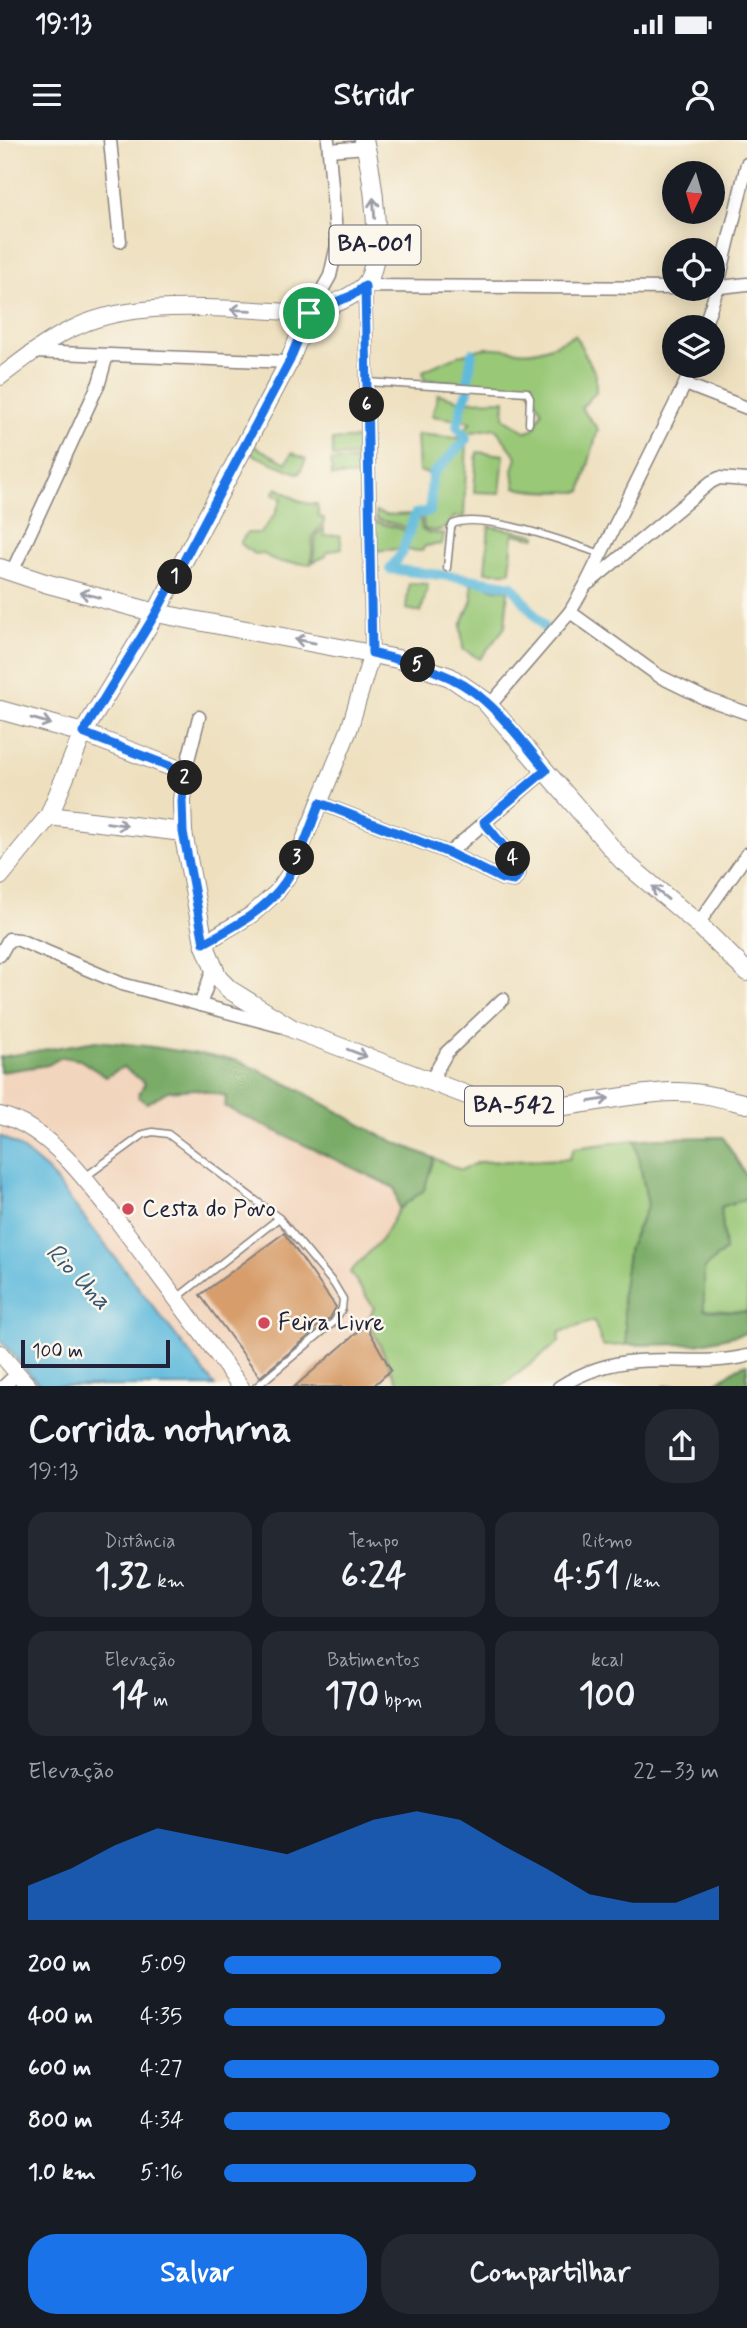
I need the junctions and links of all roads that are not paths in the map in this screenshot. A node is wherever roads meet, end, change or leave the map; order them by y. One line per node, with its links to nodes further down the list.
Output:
1 (110, 140): 5 (street)
2 (365, 144): 3 (street); 8 (main road, BA-001, one-way to 2)
3 (328, 145): 11 (street, BA-001)
4 (747, 164): 6 (street)
5 (120, 241)
6 (725, 247)
7 (747, 284): 9 (street)
8 (365, 286): 10 (street); 11 (main road, BA-001); 17 (street)
9 (725, 287)
10 (662, 288)
11 (309, 313): 12 (street, one-way to 12); 14 (main road, BA-001)
12 (33, 352): 13 (street); 15 (street)
13 (107, 355): 14 (street); 26 (street)
14 (289, 362): 29 (main road, BA-001)
15 (0, 377)
16 (687, 378): 18 (street)
17 (367, 382): 20 (lane); 30 (street)
18 (685, 384): 19 (street); 22 (street)
19 (747, 408)
20 (529, 423)
21 (747, 480): 23 (street)
22 (608, 540): 23 (street); 24 (street)
23 (628, 551): 27 (street)
24 (601, 554): 25 (lane); 27 (street)
25 (447, 568)
26 (6, 570): 29 (main road, one-way to 26)
27 (585, 586): 28 (street)
28 (570, 612): 31 (street); 33 (street)
29 (156, 613): 30 (main road, one-way to 29); 35 (main road, BA-001)
30 (372, 653): 31 (main road); 38 (street)
31 (490, 705): 36 (main road)
32 (0, 710): 35 (main road, one-way to 35)
33 (747, 713)
34 (199, 717): 37 (street)
35 (83, 733): 37 (main road); 39 (main road, BA-001)
36 (546, 770): 40 (street); 45 (main road, one-way to 36)
37 (185, 772): 41 (main road)
38 (320, 803): 42 (street); 46 (street)
39 (49, 816): 41 (main road, one-way to 41); 44 (main road, BA-001)
40 (484, 822): 42 (street); 42 (street)
41 (183, 832): 46 (main road, BA-542)
42 (449, 853)
43 (747, 854): 45 (street)
44 (0, 876)
45 (698, 924): 49 (main road)
46 (204, 943): 48 (main road, BA-542)
47 (0, 955): 51 (street)
48 (214, 969): 51 (street); 52 (main road, BA-542)
49 (747, 972)
50 (503, 999): 53 (street)
51 (200, 1005): 52 (street)
52 (293, 1029): 53 (main road, BA-542, one-way to 53)
53 (430, 1082): 54 (main road, BA-542, one-way to 54)
54 (747, 1104)
55 (0, 1115): 56 (street)
56 (84, 1178): 57 (lane); 58 (street)
57 (279, 1218): 58 (lane); 65 (lane)
58 (177, 1298): 64 (street)
59 (0, 1353): 61 (street)
60 (747, 1356): 66 (street)
61 (18, 1373): 62 (street); 63 (street)
62 (4, 1386)
63 (28, 1386)
64 (240, 1386)
65 (257, 1386)
66 (561, 1386)

